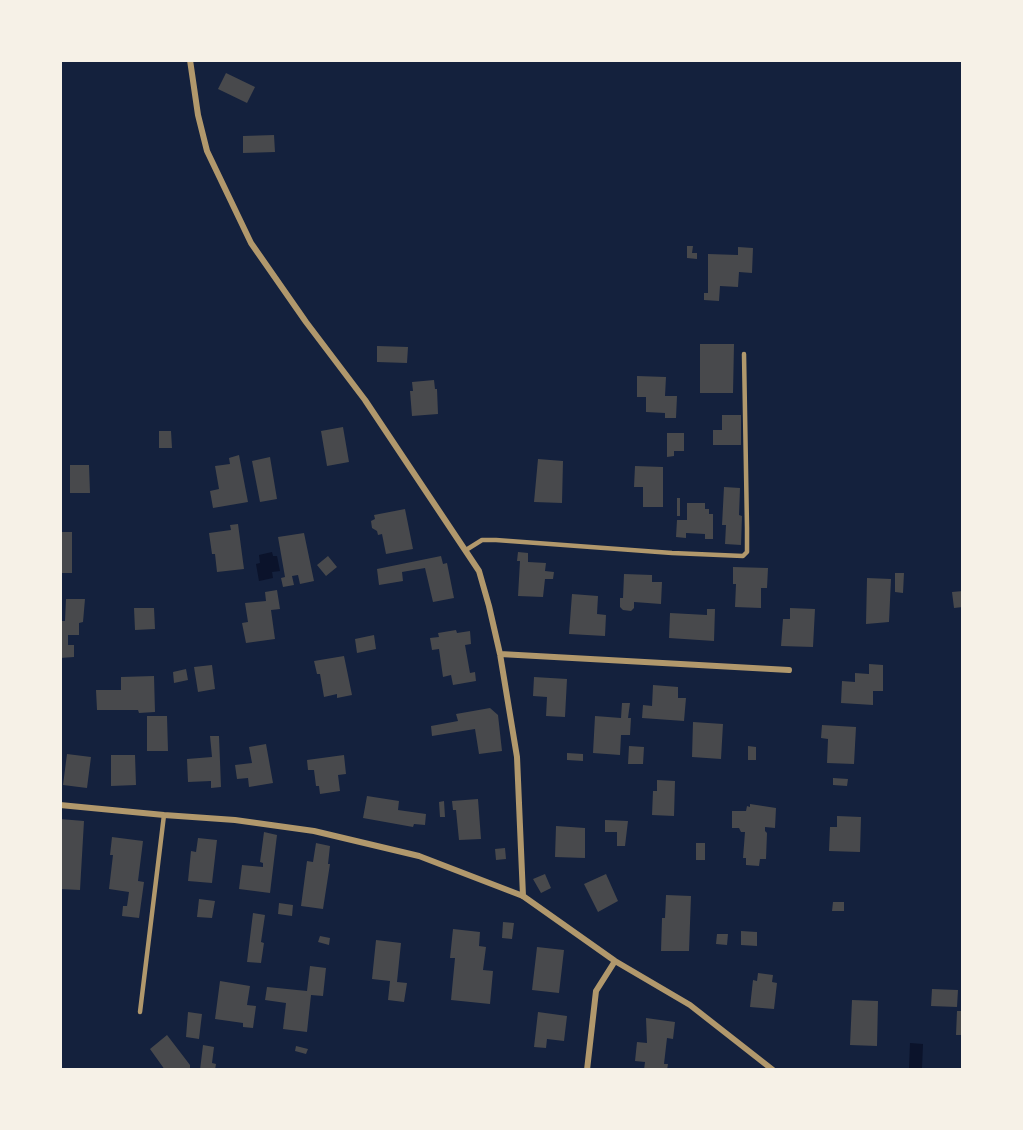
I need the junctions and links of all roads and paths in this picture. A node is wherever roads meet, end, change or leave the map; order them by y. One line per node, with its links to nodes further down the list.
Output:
1 (190, 60): 3 (street)
2 (744, 354): 3 (lane)
3 (466, 550): 4 (street)
4 (500, 654): 5 (street); 8 (street)
5 (789, 670)
6 (60, 805): 7 (street)
7 (164, 815): 8 (street); 10 (lane)
8 (523, 896): 9 (street)
9 (615, 961): 11 (street); 12 (street)
10 (140, 1012)
11 (587, 1070)
12 (772, 1070)

